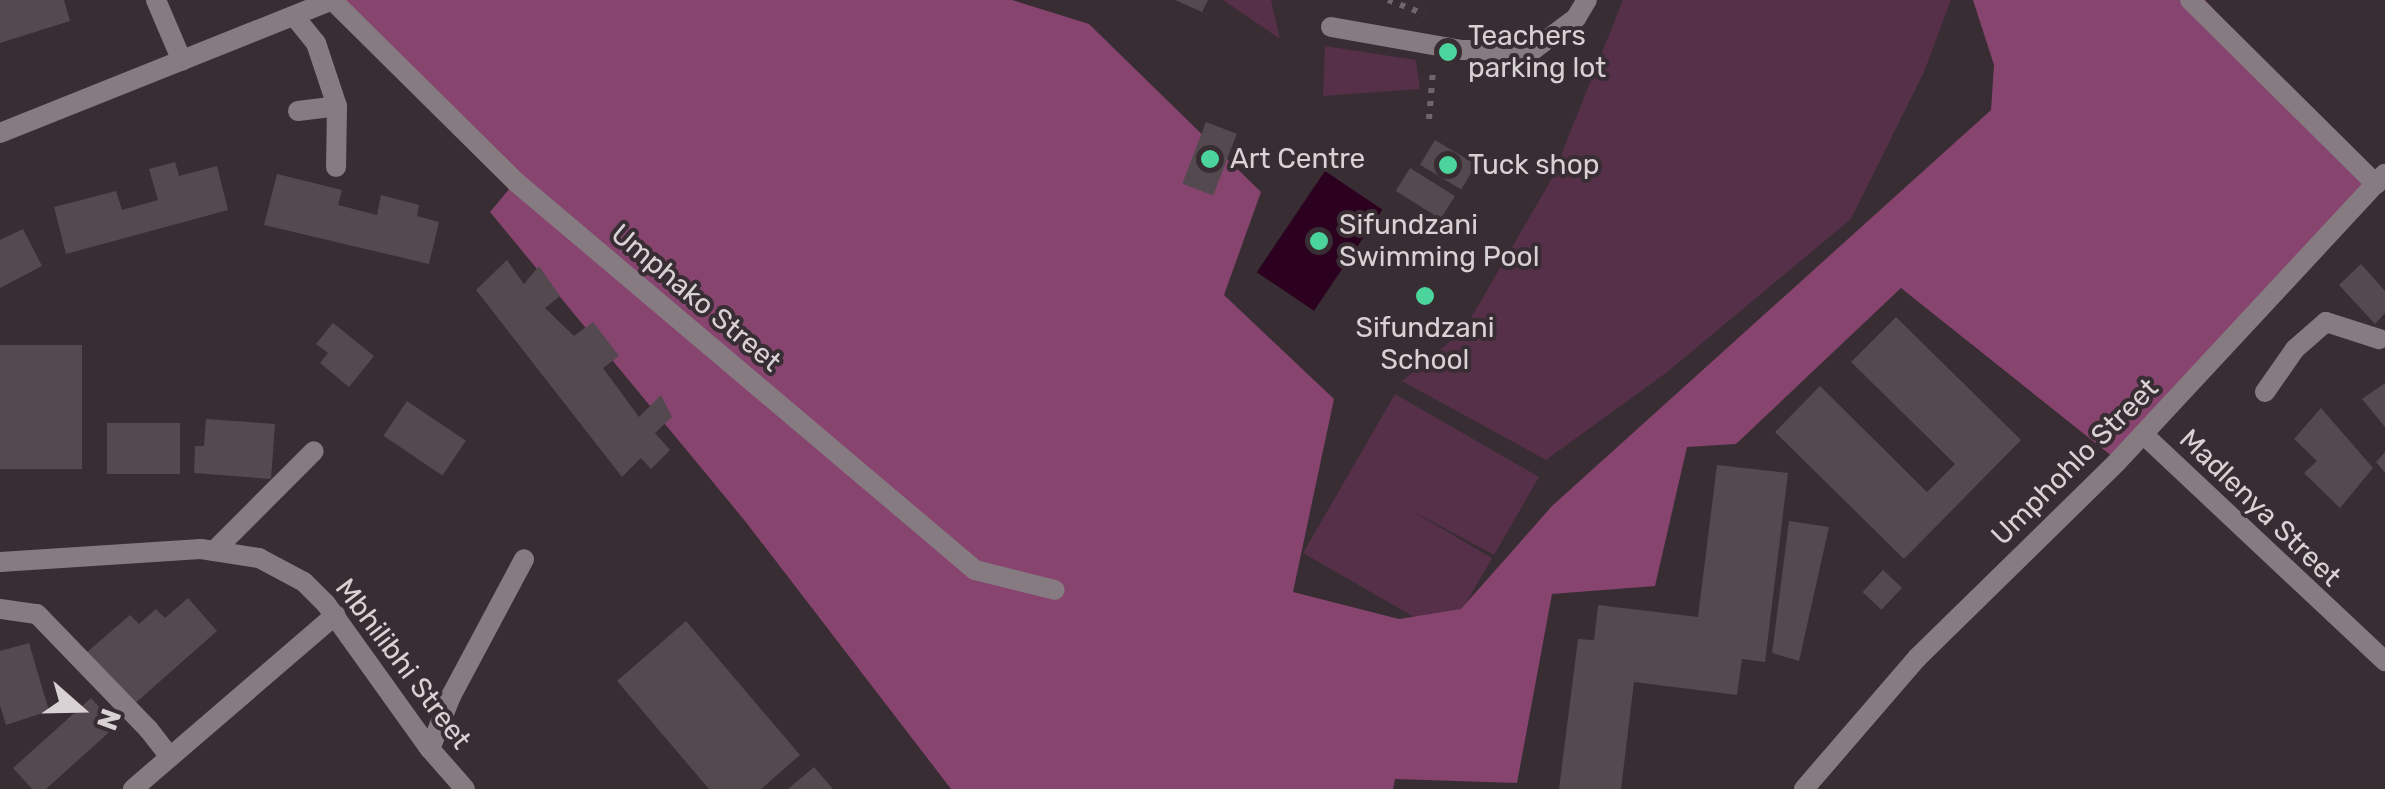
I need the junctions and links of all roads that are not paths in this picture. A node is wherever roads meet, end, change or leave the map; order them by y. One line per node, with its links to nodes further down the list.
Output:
1 (156, 0): 7 (street)
2 (333, 0): 5 (street); 20 (street, Umphako Street)
3 (1587, 0): 6 (street)
4 (2190, 0): 12 (street)
5 (294, 16): 7 (street); 8 (street)
6 (1331, 27)
7 (182, 60): 10 (street)
8 (337, 106): 9 (street); 11 (street)
9 (298, 111)
10 (1, 130)
11 (336, 167)
12 (2380, 179): 15 (street, Umphohlo Street)
13 (2379, 339): 14 (street)
14 (2265, 392)
15 (2143, 434): 23 (street, Madlenya Street); 28 (street, Umphohlo Street)
16 (314, 451): 17 (street)
17 (214, 551): 19 (street, Mbhilibhi Street); 22 (street, Mbhilibhi Street)
18 (524, 559): 24 (street)
19 (0, 562)
20 (1055, 590)
21 (0, 609): 25 (street)
22 (334, 614): 24 (street, Mbhilibhi Street); 25 (street)
23 (2385, 661)
24 (430, 748): 27 (street, Mbhilibhi Street)
25 (170, 757): 26 (street)
26 (134, 789)
27 (465, 789)
28 (1804, 789)

